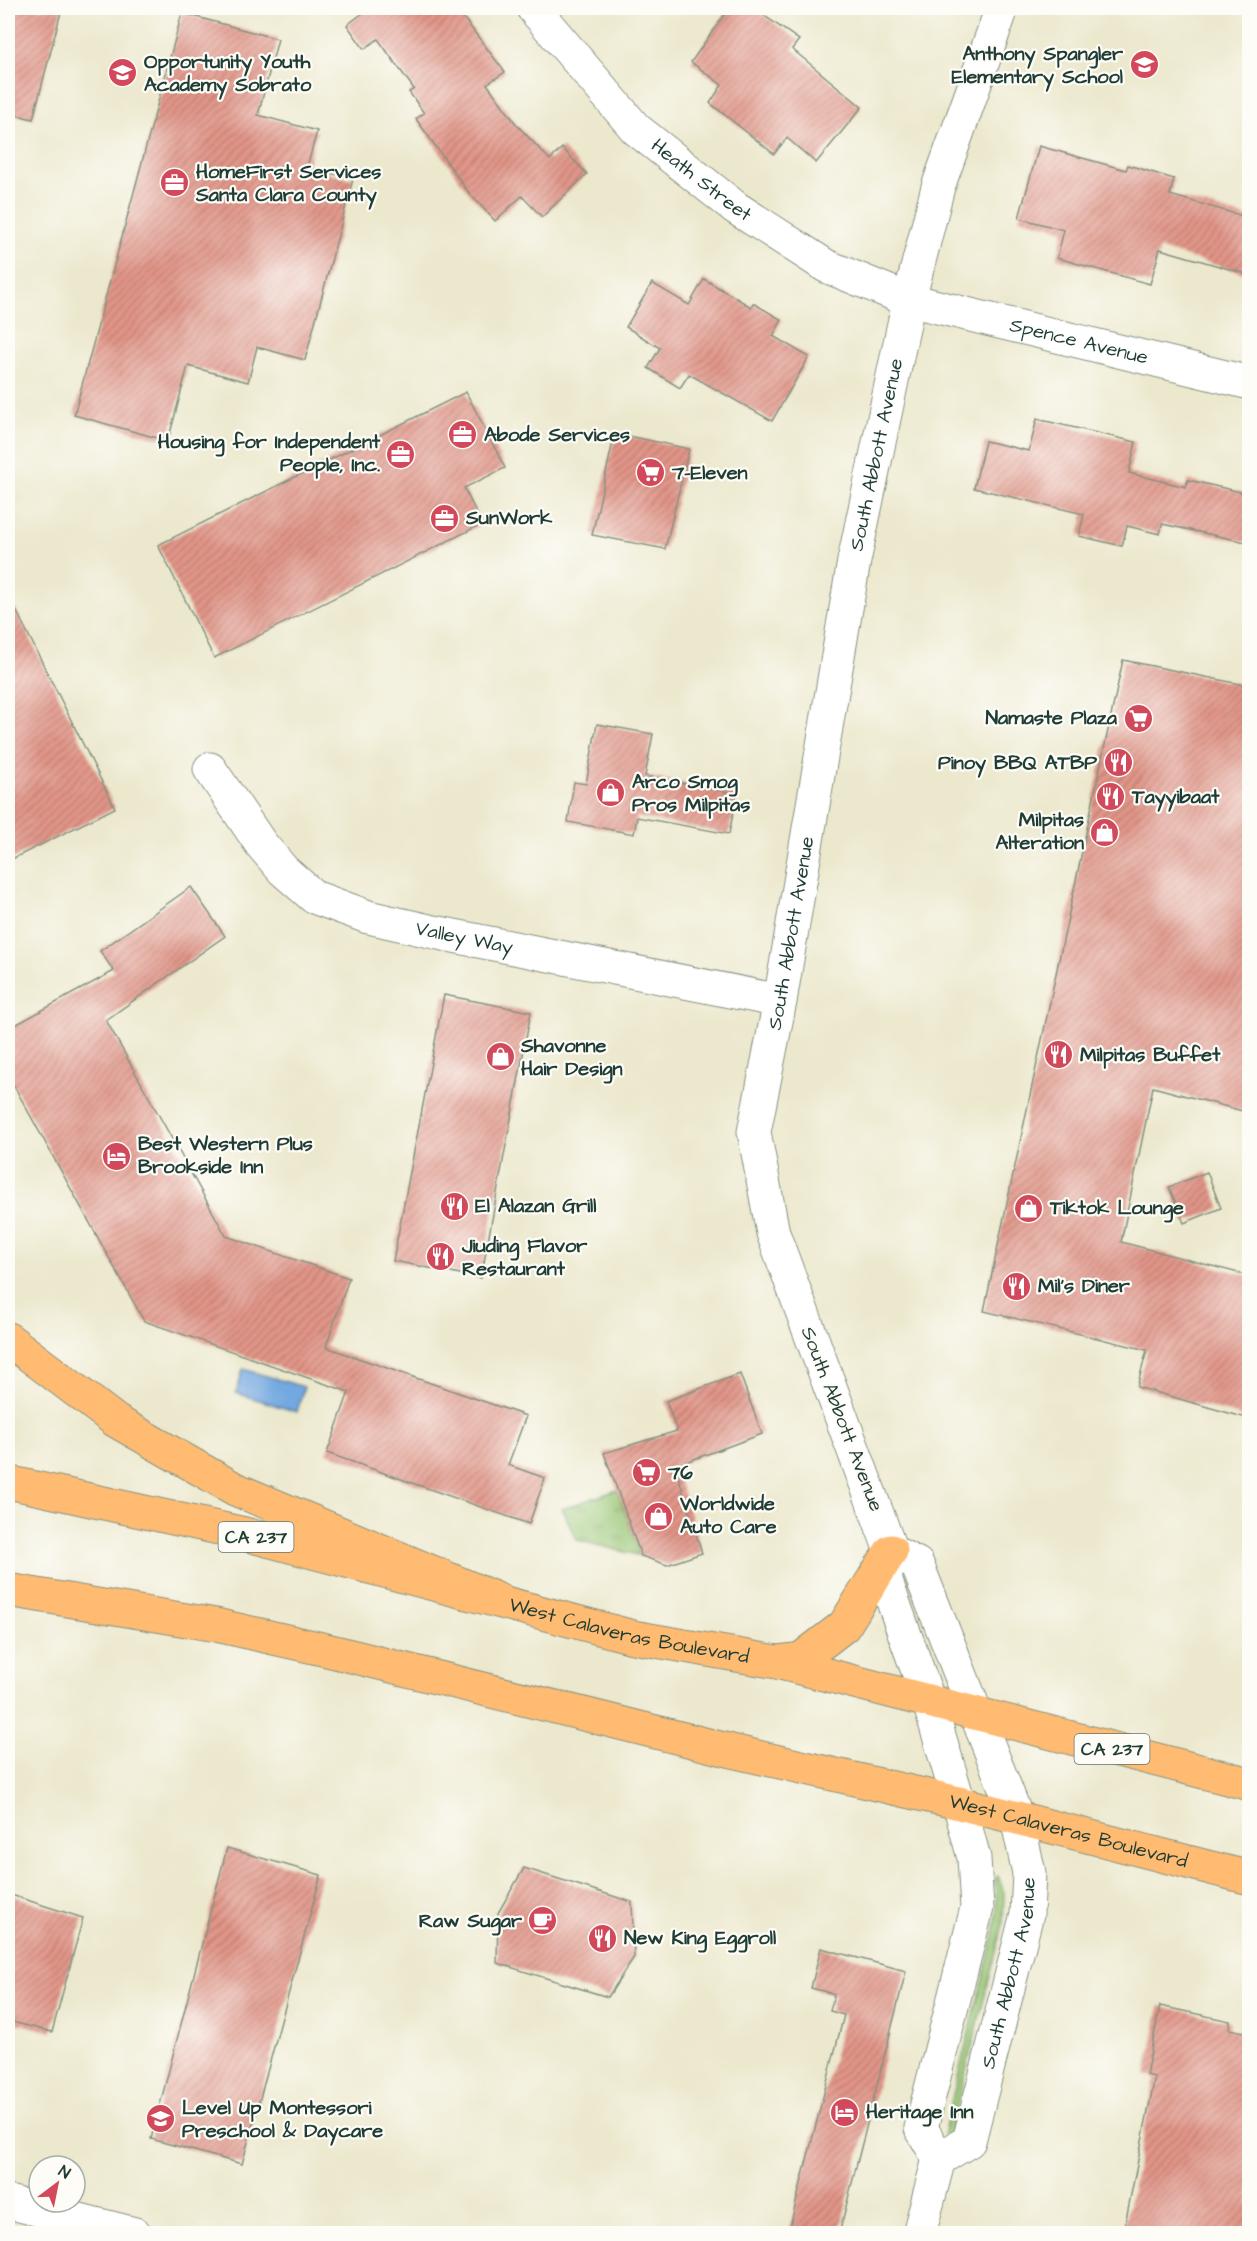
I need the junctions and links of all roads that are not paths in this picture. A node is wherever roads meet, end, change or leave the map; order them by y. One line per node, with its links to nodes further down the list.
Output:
1 (533, 8): 3 (street, Heath Street)
2 (1002, 8): 3 (street, South Abbott Avenue)
3 (909, 300): 4 (street, Spence Avenue); 6 (street, South Abbott Avenue)
4 (1250, 383)
5 (210, 769): 6 (street, Valley Way)
6 (780, 1001): 9 (street, South Abbott Avenue)
7 (8, 1339): 11 (highway)
8 (8, 1482): 11 (highway, West Calaveras Boulevard / CA 237)
9 (891, 1551): 12 (highway); 13 (street); 14 (street, South Abbott Avenue)
10 (8, 1590): 16 (highway, West Calaveras Boulevard)
11 (503, 1602): 12 (highway, West Calaveras Boulevard / CA 237)
12 (777, 1662): 13 (highway, West Calaveras Boulevard / CA 237)
13 (929, 1702): 14 (highway, West Calaveras Boulevard / CA 237); 16 (street)
14 (975, 1713): 15 (highway, West Calaveras Boulevard / CA 237); 17 (street, South Abbott Avenue)
15 (1250, 1784)
16 (959, 1803): 17 (highway, West Calaveras Boulevard); 19 (street)
17 (1017, 1818): 18 (highway, West Calaveras Boulevard); 19 (street, South Abbott Avenue)
18 (1250, 1878)
19 (939, 2159): 22 (street)
20 (8, 2202): 21 (street)
21 (135, 2234)
22 (919, 2234)

